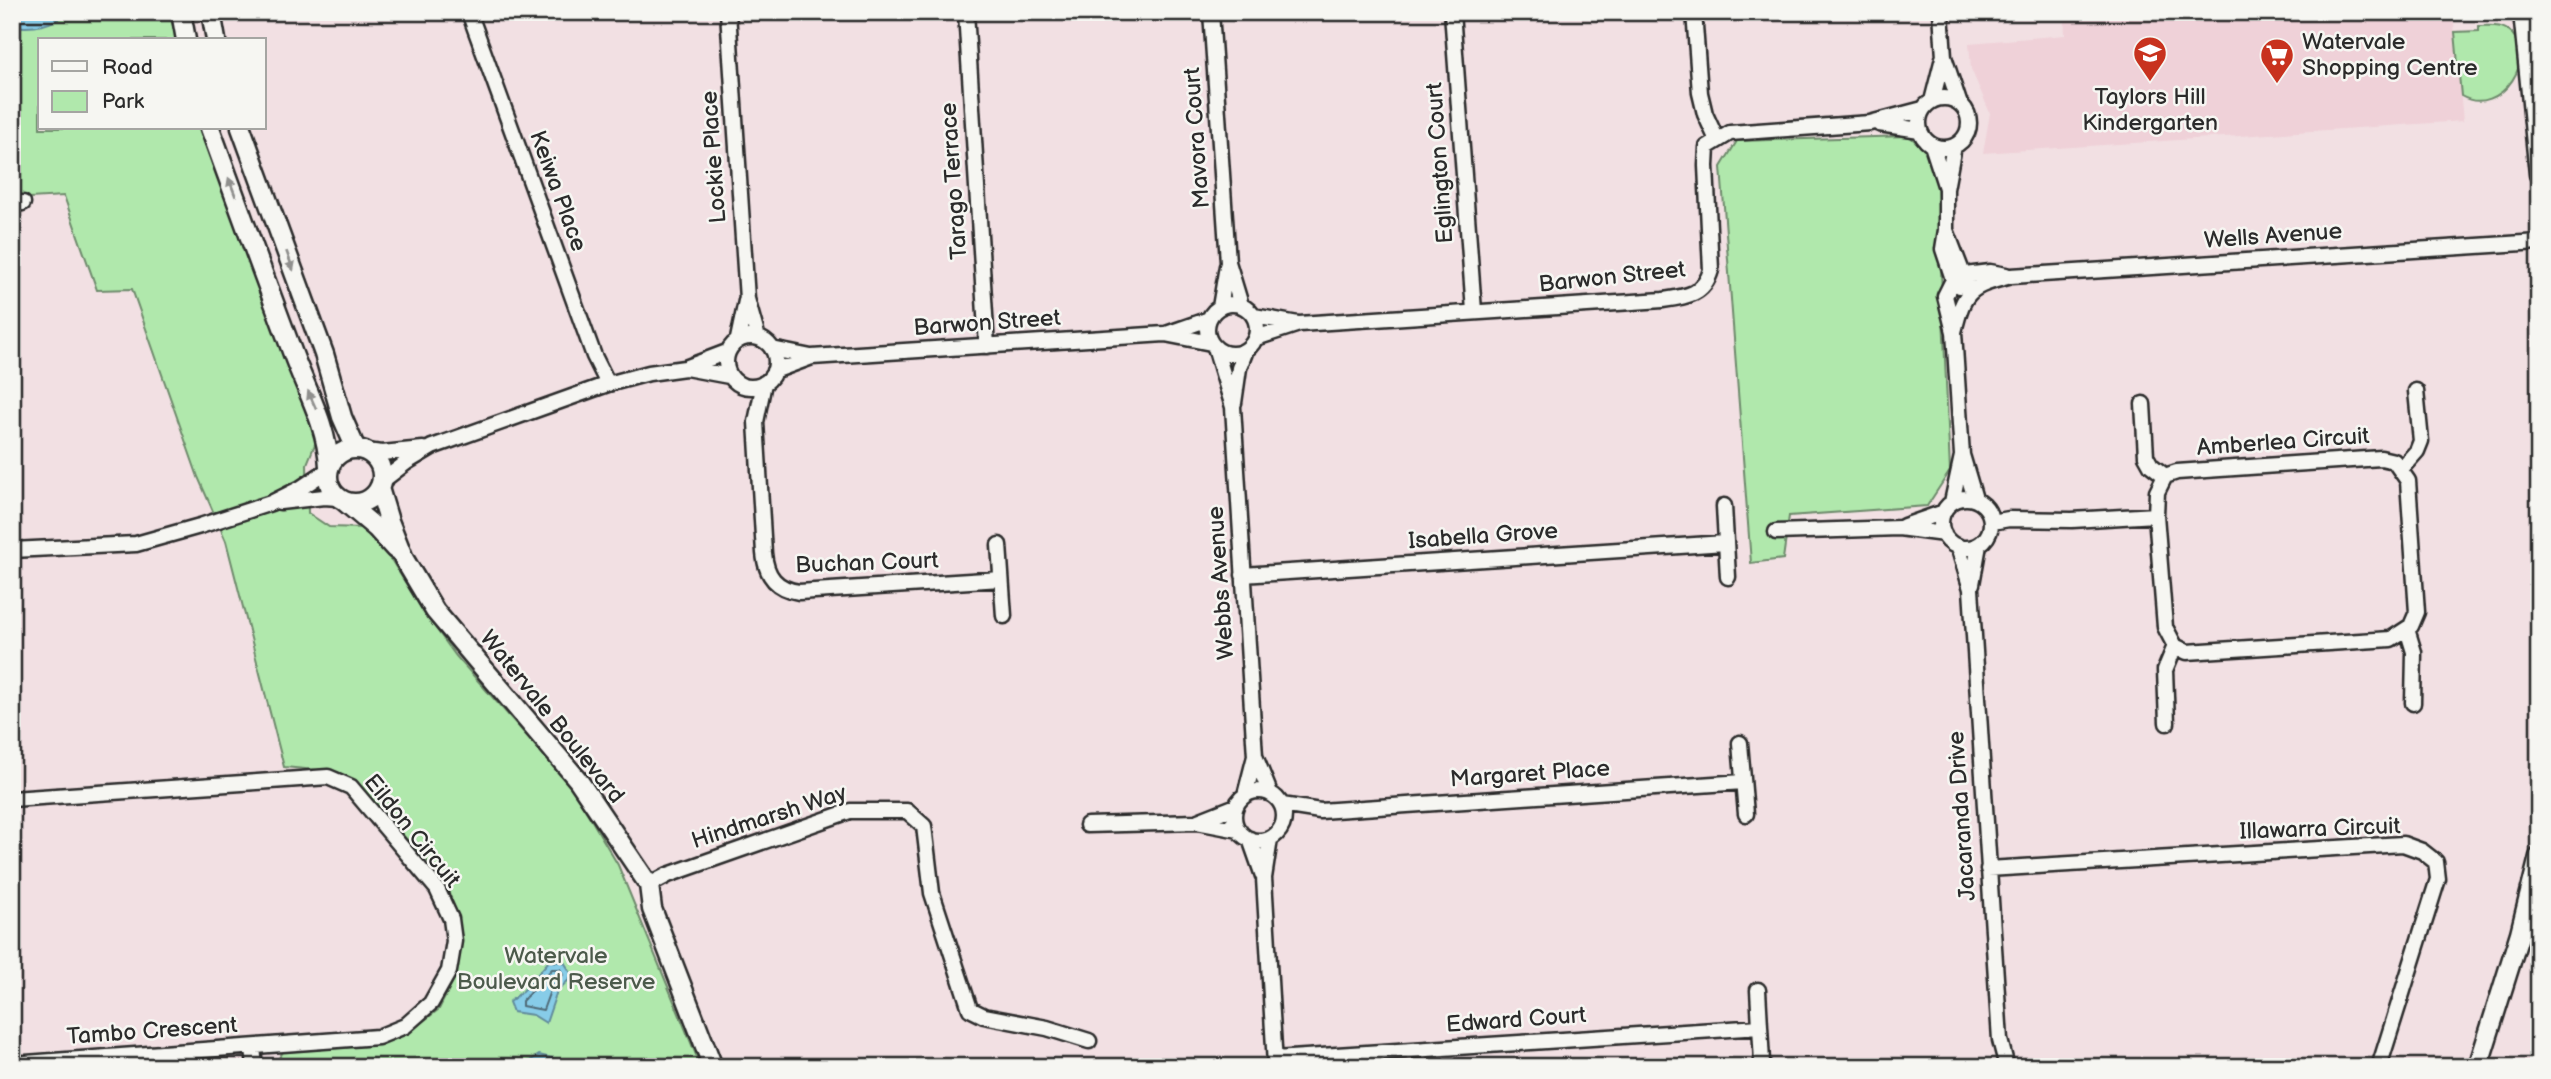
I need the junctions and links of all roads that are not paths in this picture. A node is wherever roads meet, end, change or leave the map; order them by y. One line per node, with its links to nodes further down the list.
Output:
1 (181, 12): 12 (street)
2 (211, 12): 13 (street)
3 (469, 12): 53 (street, Keiwa Place)
4 (728, 12): 31 (street, Lockie Place)
5 (966, 12): 44 (street, Tarago Terrace)
6 (1211, 12): 27 (street, Mavora Court)
7 (1452, 12): 34 (street, Eglington Court)
8 (1694, 12): 21 (street)
9 (1941, 12): 14 (street)
10 (2523, 13): 11 (street); 24 (street)
11 (2539, 13)
12 (186, 38)
13 (216, 38)
14 (1944, 57): 15 (street); 16 (street)
15 (1959, 102): 16 (street); 23 (street)
16 (1928, 105): 17 (street); 20 (street)
17 (1870, 123): 20 (street); 21 (street)
18 (211, 130): 62 (street, one-way to 18)
19 (242, 130): 60 (street, one-way to 60)
20 (1920, 130): 22 (street)
21 (1717, 140): 34 (street, Barwon Street)
22 (1932, 145): 23 (street); 25 (street)
23 (1954, 146): 25 (street)
24 (2539, 174)
25 (1946, 189): 29 (street)
26 (2539, 242): 28 (street, Wells Avenue)
27 (1228, 262): 32 (street, Mavora Court); 33 (street, Mavora Court)
28 (2011, 276): 29 (street, Wells Avenue); 30 (street, Wells Avenue)
29 (1959, 278): 30 (street); 38 (street)
30 (1968, 294): 38 (street)
31 (747, 299): 40 (street, Lockie Place); 42 (street, Lockie Place)
32 (1241, 305): 33 (street); 35 (street)
33 (1220, 307): 36 (street)
34 (1474, 312): 37 (street, Barwon Street)
35 (1254, 316): 37 (street, Barwon Street); 41 (street)
36 (1209, 319): 39 (street, Barwon Street); 43 (street)
37 (1299, 324): 41 (street, Barwon Street)
38 (1954, 332): 61 (street)
39 (1165, 334): 43 (street, Barwon Street); 44 (street, Barwon Street)
40 (758, 338): 42 (street); 45 (street)
41 (1256, 338): 46 (street)
42 (738, 339): 47 (street)
43 (1213, 345): 46 (street); 57 (street, Webbs Avenue)
44 (987, 346): 48 (street, Barwon Street)
45 (772, 349): 48 (street, Barwon Street); 50 (street)
46 (1246, 350): 57 (street, Webbs Avenue)
47 (727, 352): 49 (street); 51 (street)
48 (813, 357): 50 (street, Barwon Street)
49 (685, 368): 51 (street); 53 (street)
50 (774, 370): 52 (street)
51 (729, 376): 54 (street)
52 (764, 383): 54 (street); 58 (street, Buchan Court)
53 (608, 384): 59 (street)
54 (741, 385): 58 (street, Buchan Court)
55 (2416, 391): 63 (street)
56 (2143, 404): 64 (street)
57 (1233, 407): 82 (street, Webbs Avenue)
58 (756, 422): 84 (street, Buchan Court)
59 (432, 447): 60 (street); 65 (street)
60 (361, 450): 62 (street); 65 (street)
61 (1962, 455): 67 (street); 70 (street)
62 (329, 468): 66 (street); 68 (street)
63 (2401, 469): 64 (street, Amberlea Circuit); 87 (street)
64 (2165, 476): 71 (street)
65 (380, 485): 66 (street); 81 (street, Watervale Boulevard)
66 (341, 499): 68 (street); 81 (street, Watervale Boulevard)
67 (1975, 499): 70 (street); 72 (street)
68 (271, 503): 80 (street)
69 (1724, 506): 76 (street)
70 (1948, 507): 73 (street); 75 (street)
71 (2155, 515): 72 (street); 88 (street)
72 (1992, 522): 78 (street)
73 (1899, 527): 74 (street); 75 (street)
74 (1776, 532)
75 (1944, 534): 79 (street)
76 (1725, 543): 82 (street, Isabella Grove); 83 (street)
77 (999, 545): 84 (street)
78 (1979, 545): 79 (street); 85 (street, Jacaranda Drive)
79 (1958, 546): 85 (street, Jacaranda Drive)
80 (12, 550)
81 (404, 559): 108 (street, Watervale Boulevard)
82 (1243, 575): 92 (street, Webbs Avenue)
83 (1728, 577)
84 (1001, 579): 86 (street)
85 (1971, 589): 106 (street, Jacaranda Drive)
86 (1004, 616)
87 (2407, 629): 88 (street); 89 (street)
88 (2175, 646): 90 (street)
89 (2413, 703)
90 (2168, 723)
91 (1740, 743): 93 (street)
92 (1255, 756): 94 (street, Webbs Avenue); 96 (street, Webbs Avenue)
93 (1743, 782): 98 (street, Margaret Place); 99 (street)
94 (1270, 793): 96 (street); 97 (street)
95 (12, 799): 113 (street, Eildon Circuit)
96 (1240, 801): 100 (street); 103 (street)
97 (1282, 805): 98 (street, Margaret Place); 102 (street)
98 (1320, 811): 102 (street, Margaret Place)
99 (1746, 814)
100 (1196, 822): 101 (street); 103 (street)
101 (1087, 825)
102 (1283, 825): 104 (street)
103 (1244, 834): 104 (street); 107 (street)
104 (1270, 839): 107 (street)
105 (2539, 857): 122 (street)
106 (1988, 869): 111 (street, Jacaranda Drive); 121 (street, Illawarra Circuit)
107 (1264, 878): 115 (street)
108 (649, 885): 112 (street, Hindmarsh Way); 118 (street, Watervale Boulevard)
109 (1758, 990): 110 (street)
110 (1760, 1027): 114 (street); 115 (street, Edward Court)
111 (2000, 1040): 119 (street, Jacaranda Drive); 120 (street, Jacaranda Drive)
112 (1089, 1041)
113 (253, 1047): 116 (street, Tambo Crescent); 117 (street)
114 (1762, 1062)
115 (1275, 1063)
116 (12, 1064)
117 (255, 1067)
118 (713, 1067)
119 (1995, 1067)
120 (2007, 1067)
121 (2379, 1067)
122 (2478, 1067)

